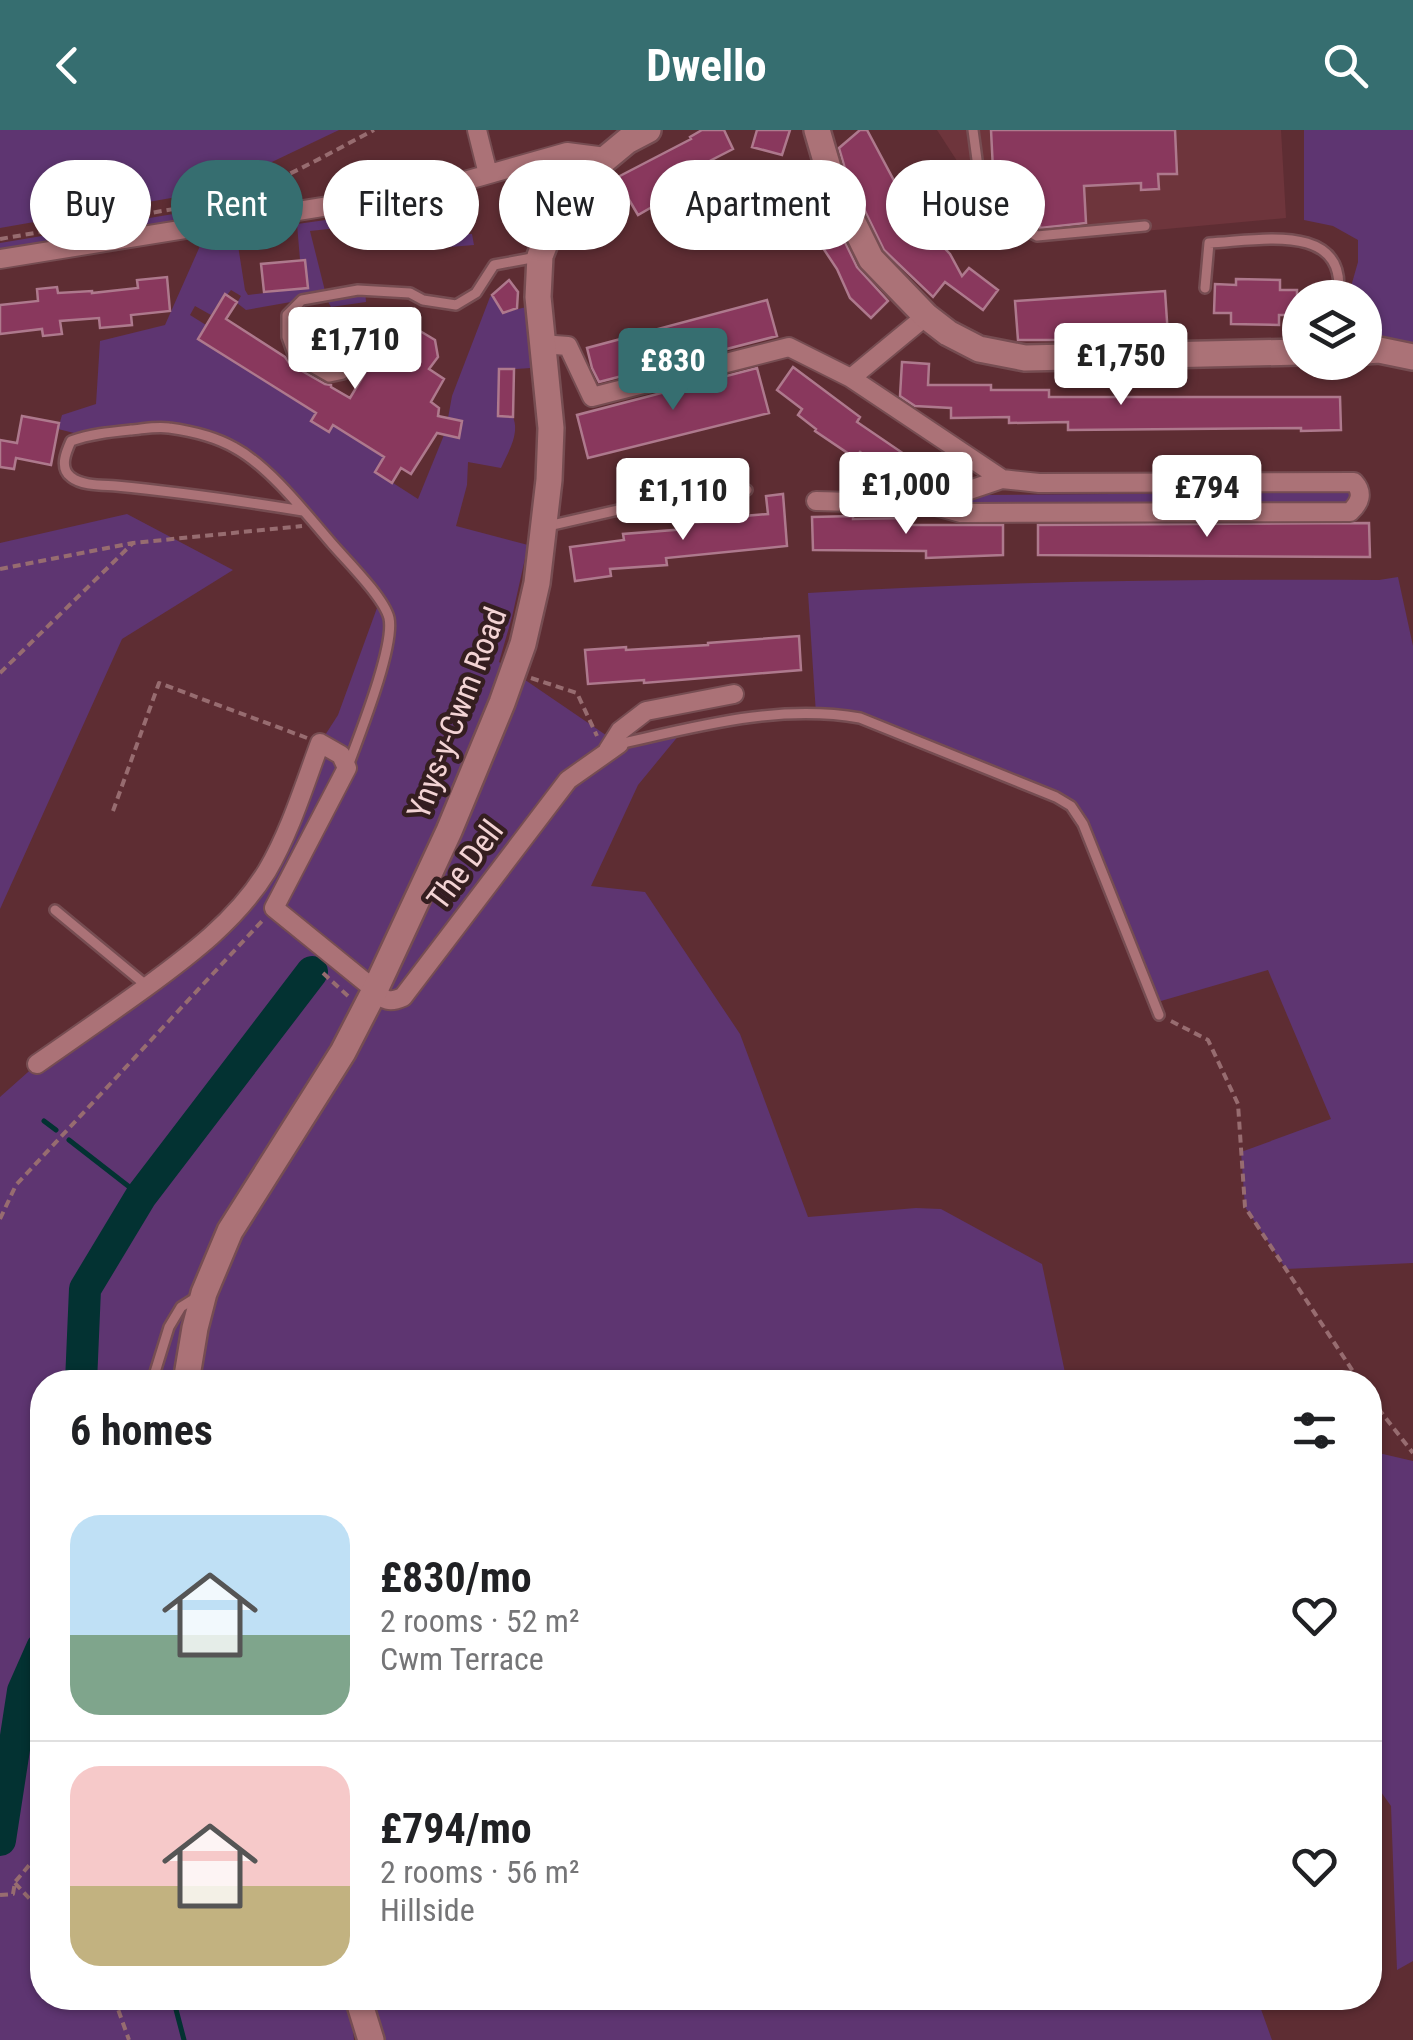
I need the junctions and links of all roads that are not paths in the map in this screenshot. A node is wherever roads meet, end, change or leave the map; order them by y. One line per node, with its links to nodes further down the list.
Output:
1 (477, 130): 6 (street)
2 (648, 130): 5 (main road, Ynys-y-Cwm Road)
3 (817, 130): 12 (main road)
4 (972, 130): 7 (lane)
5 (606, 157): 6 (street); 8 (main road, Ynys-y-Cwm Road)
6 (488, 174): 9 (street)
7 (1146, 226)
8 (540, 256): 13 (main road, Ynys-y-Cwm Road); 17 (lane)
9 (0, 259)
10 (1338, 280): 11 (lane)
11 (1205, 288)
12 (926, 316): 15 (main road); 18 (street)
13 (541, 344): 18 (street); 24 (main road, Ynys-y-Cwm Road)
14 (1382, 351): 16 (main road)
15 (1282, 352)
16 (1413, 357)
17 (307, 364): 17 (lane)
18 (851, 378): 19 (street)
19 (1002, 479): 22 (street); 22 (street)
20 (747, 490): 24 (lane)
21 (816, 501): 22 (street)
22 (928, 504)
23 (303, 511): 23 (lane); 27 (lane)
24 (545, 526): 30 (main road, Ynys-y-Cwm Road)
25 (734, 694): 26 (street, The Dell)
26 (612, 749): 30 (street, The Dell); 31 (lane)
27 (347, 768): 29 (street); 30 (street)
28 (55, 910): 29 (lane)
29 (147, 986): 32 (street)
30 (369, 1001): 33 (main road, Ynys-y-Cwm Road)
31 (1159, 1015)
32 (37, 1064)
33 (204, 1293): 34 (lane); 35 (main road, Ynys-y-Cwm Road)
34 (156, 1370)
35 (188, 1370)
36 (362, 2010): 37 (main road)
37 (371, 2040)

